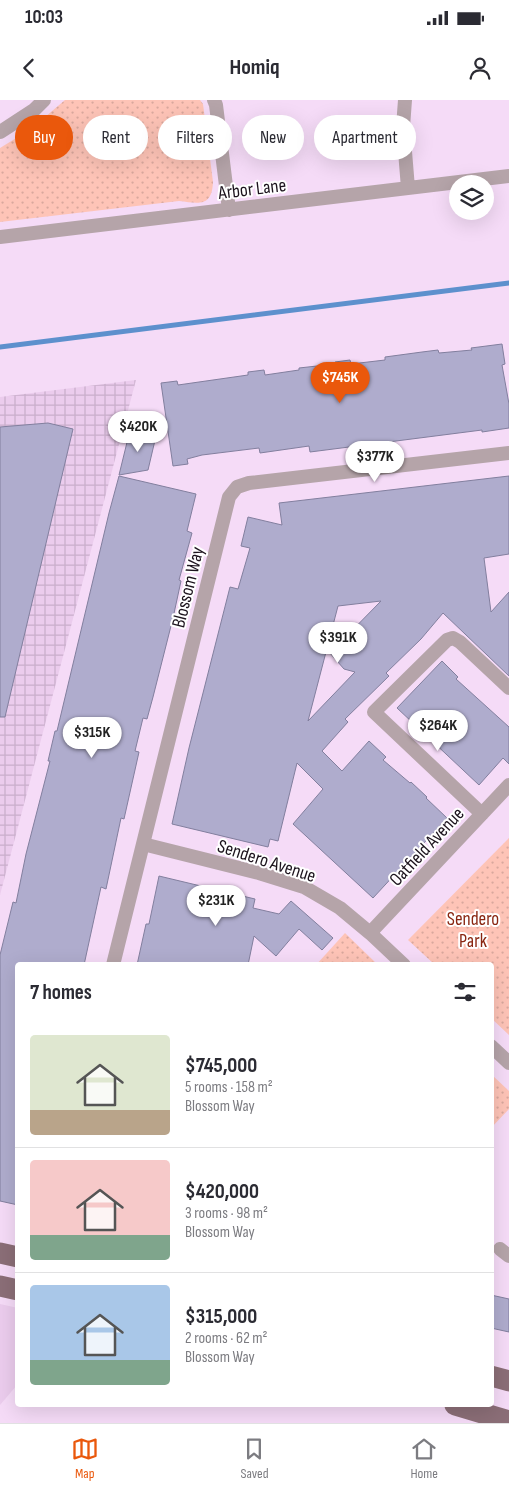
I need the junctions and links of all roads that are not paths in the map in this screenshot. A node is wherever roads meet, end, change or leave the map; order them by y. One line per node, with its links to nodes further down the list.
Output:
1 (44, 100): 4 (street)
2 (214, 100): 7 (street)
3 (405, 100): 6 (street)
4 (0, 132)
5 (509, 176): 6 (street, Arbor Lane)
6 (408, 188): 7 (street, Arbor Lane)
7 (229, 210): 8 (street, Arbor Lane)
8 (0, 237)
9 (509, 453): 13 (street, Blossom Way)
10 (509, 688): 12 (street)
11 (509, 785): 12 (street, Oatfield Avenue)
12 (482, 814): 14 (street, Oatfield Avenue)
13 (143, 844): 14 (street, Sendero Avenue); 15 (street, Blossom Way)
14 (370, 933): 16 (street, Sendero Avenue)
15 (114, 962)
16 (401, 962)
17 (494, 1049): 18 (street)
18 (509, 1063)
19 (0, 1253): 20 (main road)
20 (15, 1256)
21 (0, 1286): 22 (main road)
22 (15, 1289)
23 (494, 1377): 24 (main road)
24 (509, 1381)
25 (463, 1407): 26 (main road)
26 (509, 1421)

